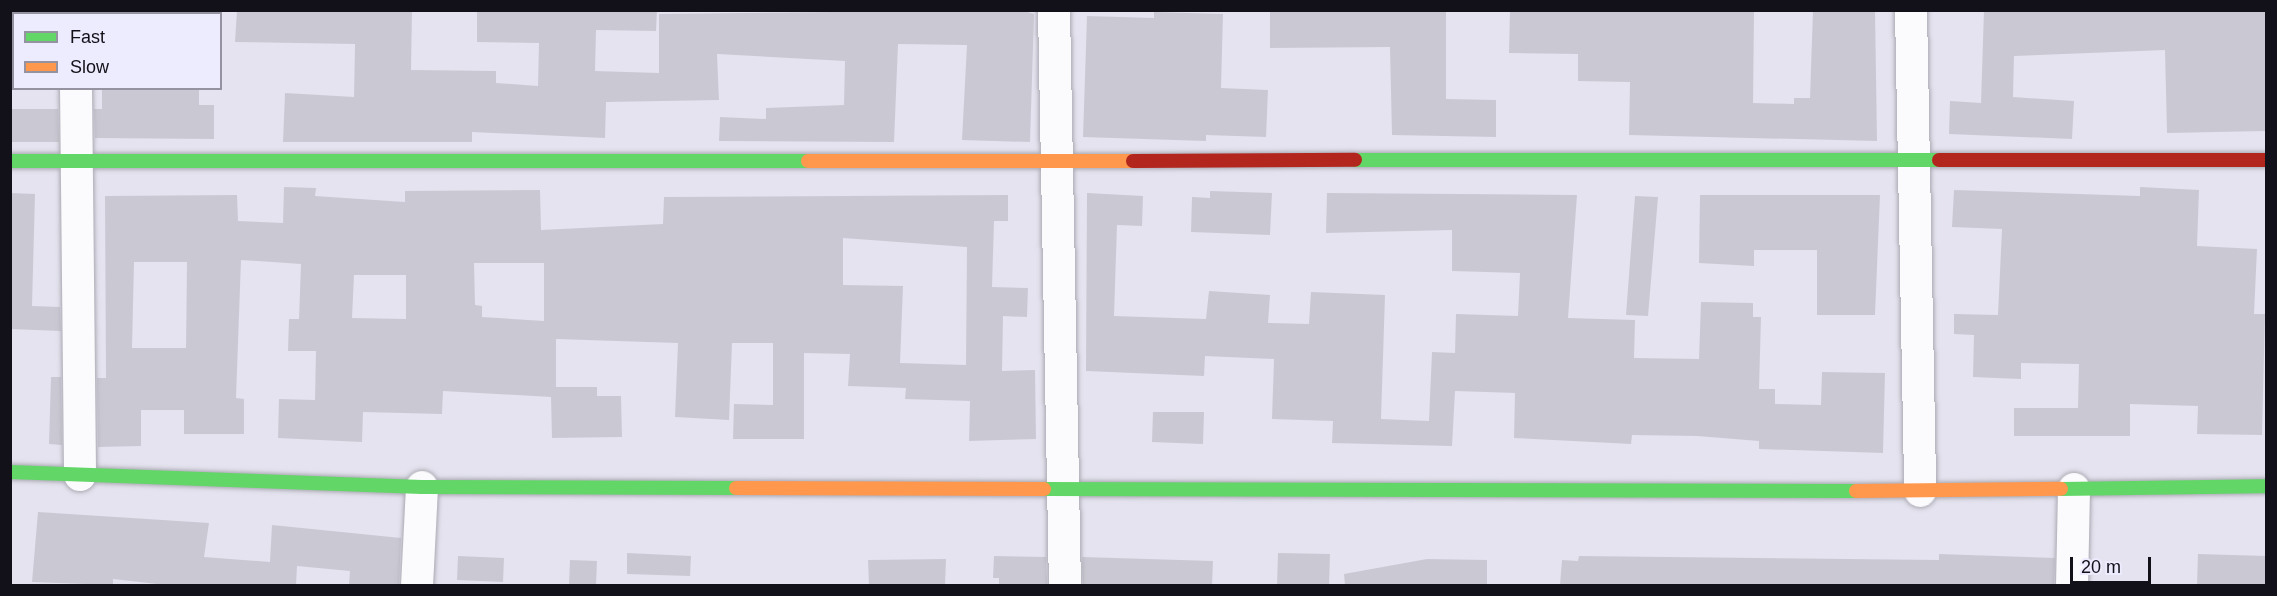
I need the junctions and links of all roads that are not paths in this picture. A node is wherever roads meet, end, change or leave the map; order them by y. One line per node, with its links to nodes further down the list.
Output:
1 (1054, 10): 4 (street)
2 (1911, 10): 8 (street)
3 (76, 90): 6 (street)
4 (1056, 157): 6 (street); 8 (street); 14 (street)
5 (10, 160): 6 (street)
6 (76, 160): 10 (street)
7 (2266, 160): 8 (street)
8 (1914, 162): 15 (street)
9 (10, 472): 10 (street)
10 (80, 475): 12 (street)
11 (2266, 486): 13 (street)
12 (422, 487): 14 (street); 16 (street)
13 (2074, 489): 15 (street); 18 (street)
14 (1061, 490): 15 (street); 17 (street)
15 (1920, 491)
16 (417, 585)
17 (1065, 585)
18 (2072, 585)

